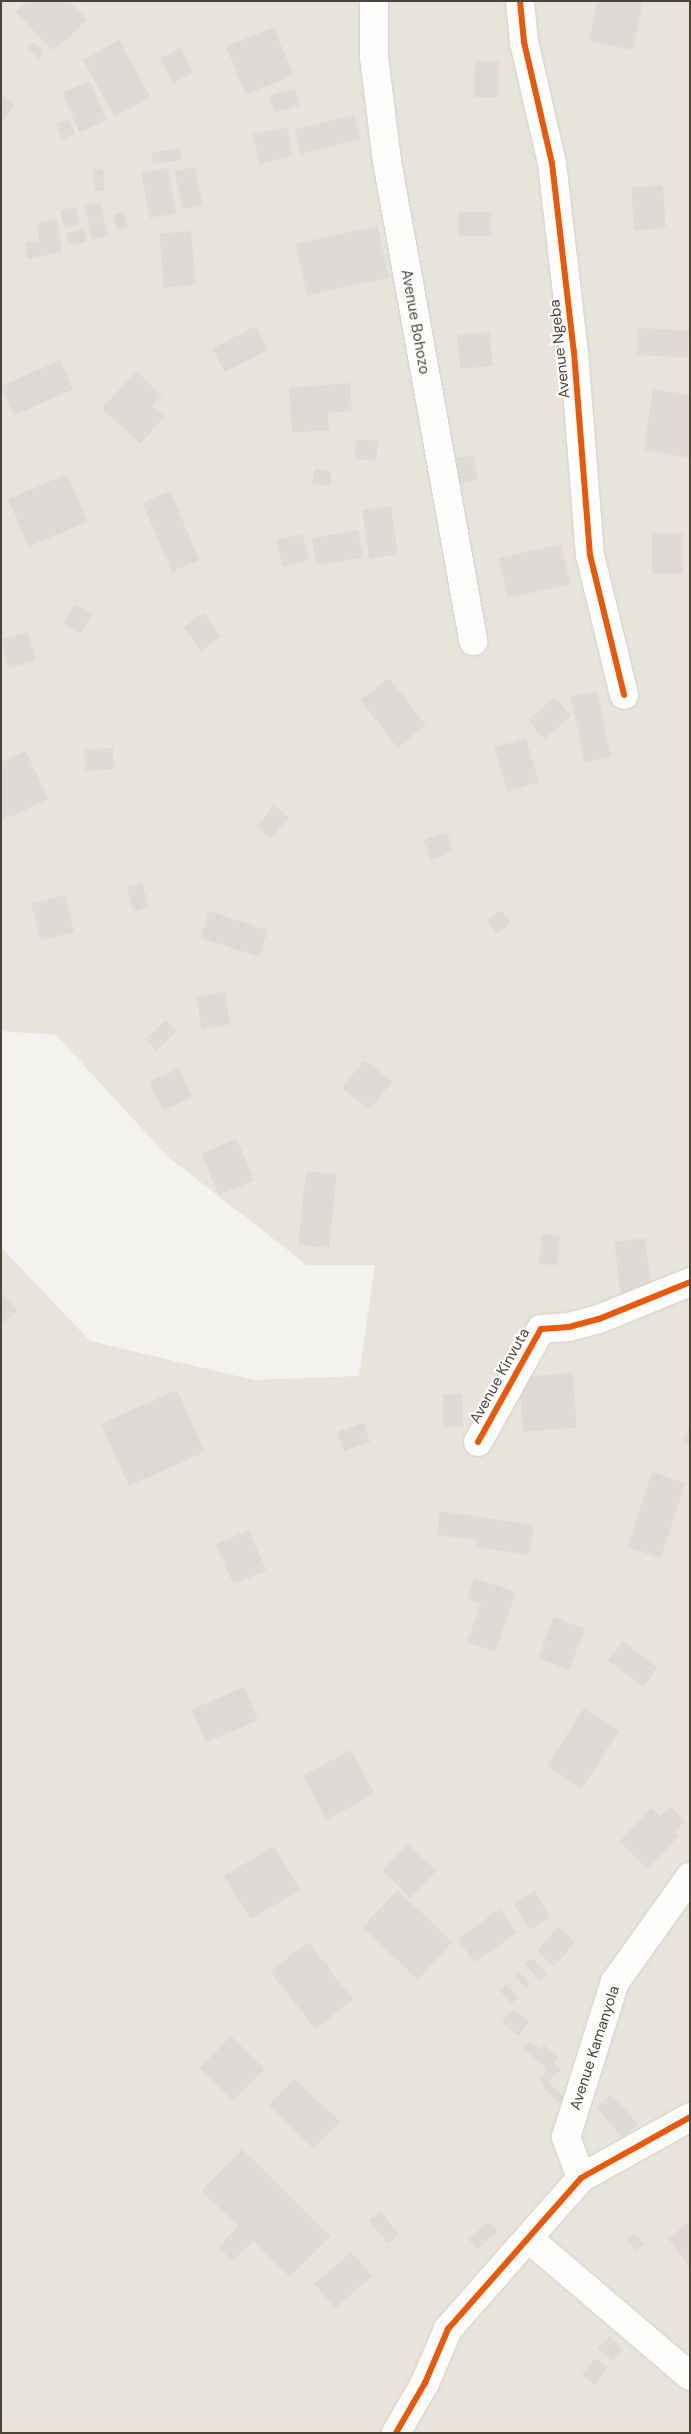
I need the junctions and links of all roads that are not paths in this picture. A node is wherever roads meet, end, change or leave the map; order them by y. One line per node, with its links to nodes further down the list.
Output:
1 (374, 1): 3 (street, Avenue Bohozo)
2 (520, 1): 4 (street, Avenue Ngeba)
3 (473, 641)
4 (624, 695)
5 (690, 1282): 6 (street, Avenue Kinvuta)
6 (478, 1442)
7 (690, 1877): 9 (street, Avenue Kamanyola)
8 (690, 2117): 9 (street)
9 (581, 2178): 10 (street)
10 (529, 2240): 11 (street); 12 (street)
11 (690, 2376)
12 (396, 2433)

